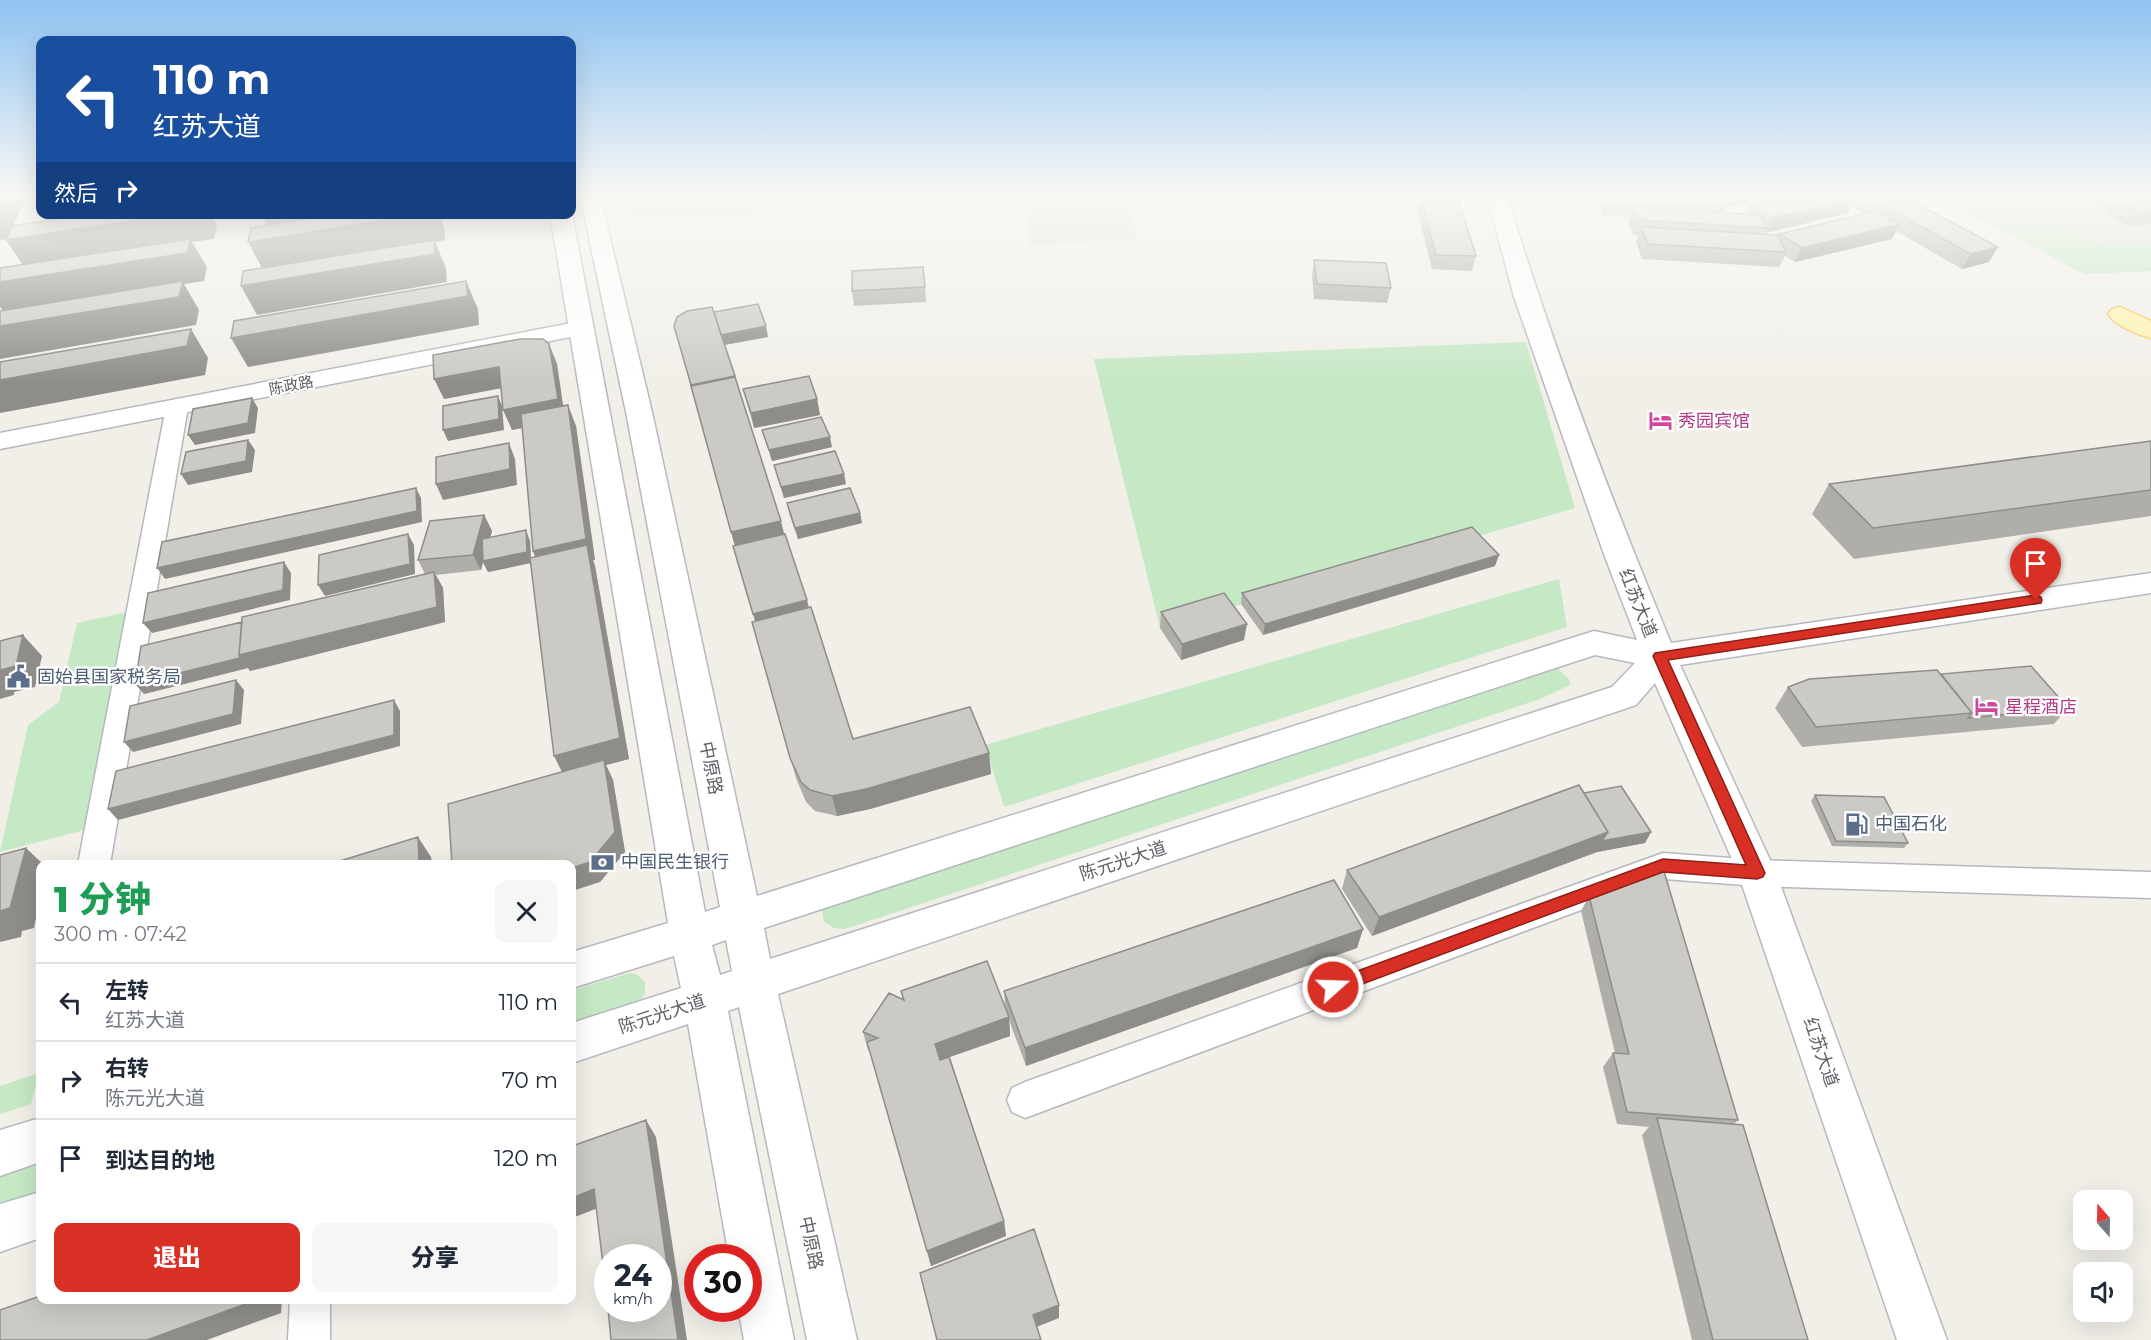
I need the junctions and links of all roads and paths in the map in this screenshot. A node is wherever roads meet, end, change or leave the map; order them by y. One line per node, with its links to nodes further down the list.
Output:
1 (569, 259): 5 (main road)
2 (604, 259): 14 (main road, 中原路)
3 (1515, 259): 10 (main road, 红苏大道)
4 (2120, 314): 6 (main road)
5 (582, 328): 7 (main road, 陈政路); 15 (main road)
6 (2151, 332)
7 (177, 407): 8 (main road, 陈政路); 11 (street)
8 (0, 441)
9 (2151, 583): 10 (main road)
10 (1660, 656): 12 (main road, 红苏大道); 14 (main road); 17 (main road, 陈元光大道)
11 (95, 860)
12 (1757, 873): 13 (street); 20 (street); 29 (main road, 红苏大道)
13 (2151, 885)
14 (742, 918): 15 (main road); 17 (main road, 中原路)
15 (689, 933): 16 (main road); 18 (main road)
16 (576, 969)
17 (755, 983): 18 (main road, 陈元光大道); 28 (main road, 中原路)
18 (705, 1000): 19 (main road, 陈元光大道); 27 (main road)
19 (576, 1042)
20 (1025, 1100)
21 (36, 1141): 22 (main road)
22 (0, 1153)
23 (36, 1216): 24 (main road)
24 (0, 1228)
25 (310, 1304): 26 (street)
26 (309, 1340)
27 (769, 1340)
28 (832, 1340)
29 (1922, 1340)

